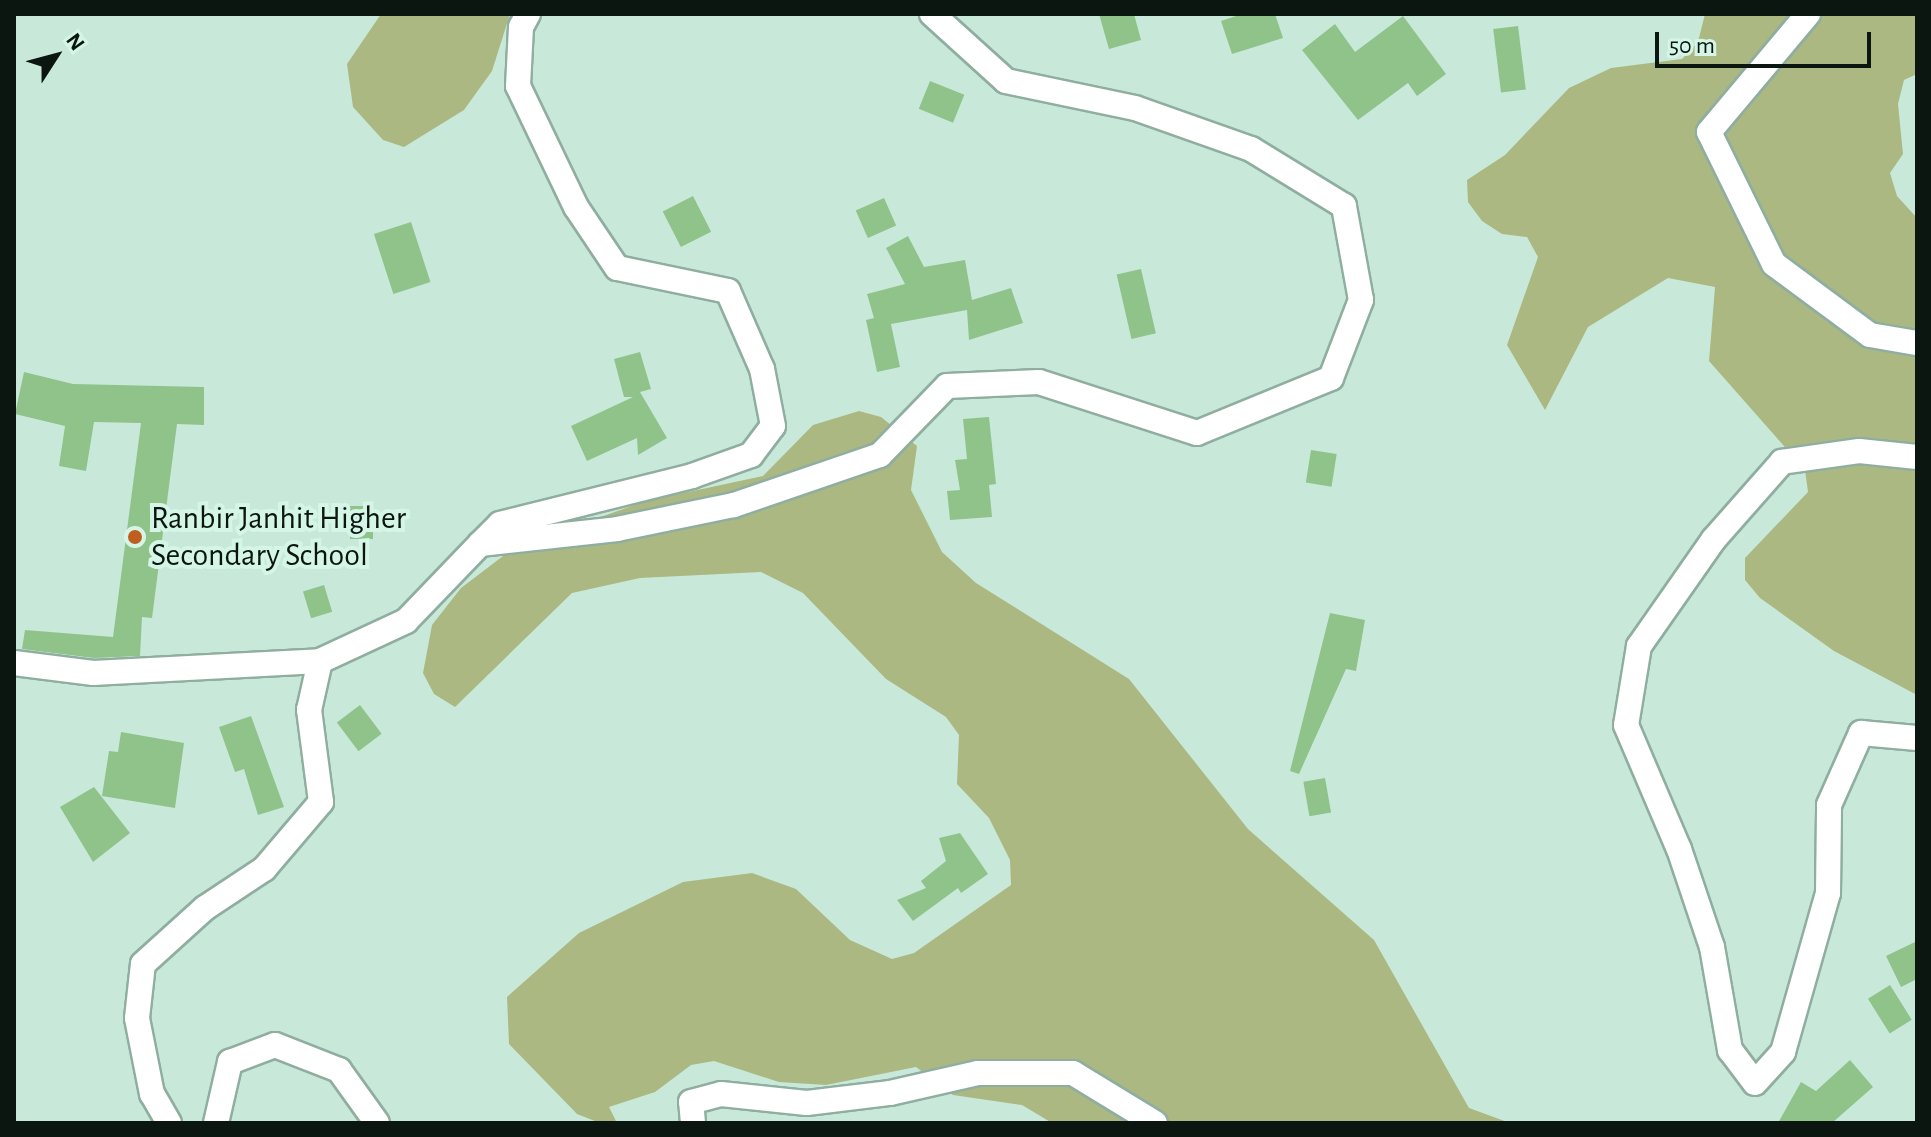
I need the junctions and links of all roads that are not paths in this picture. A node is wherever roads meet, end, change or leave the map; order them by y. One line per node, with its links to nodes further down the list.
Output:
1 (528, 14): 6 (street)
2 (932, 14): 6 (street)
3 (1808, 14): 4 (street)
4 (1917, 343)
5 (1917, 457): 9 (street)
6 (480, 544): 7 (street)
7 (320, 661): 8 (street); 10 (street)
8 (14, 663)
9 (1917, 738)
10 (169, 1123)
11 (216, 1123): 12 (street)
12 (377, 1123)
13 (693, 1123): 14 (street)
14 (1155, 1123)

